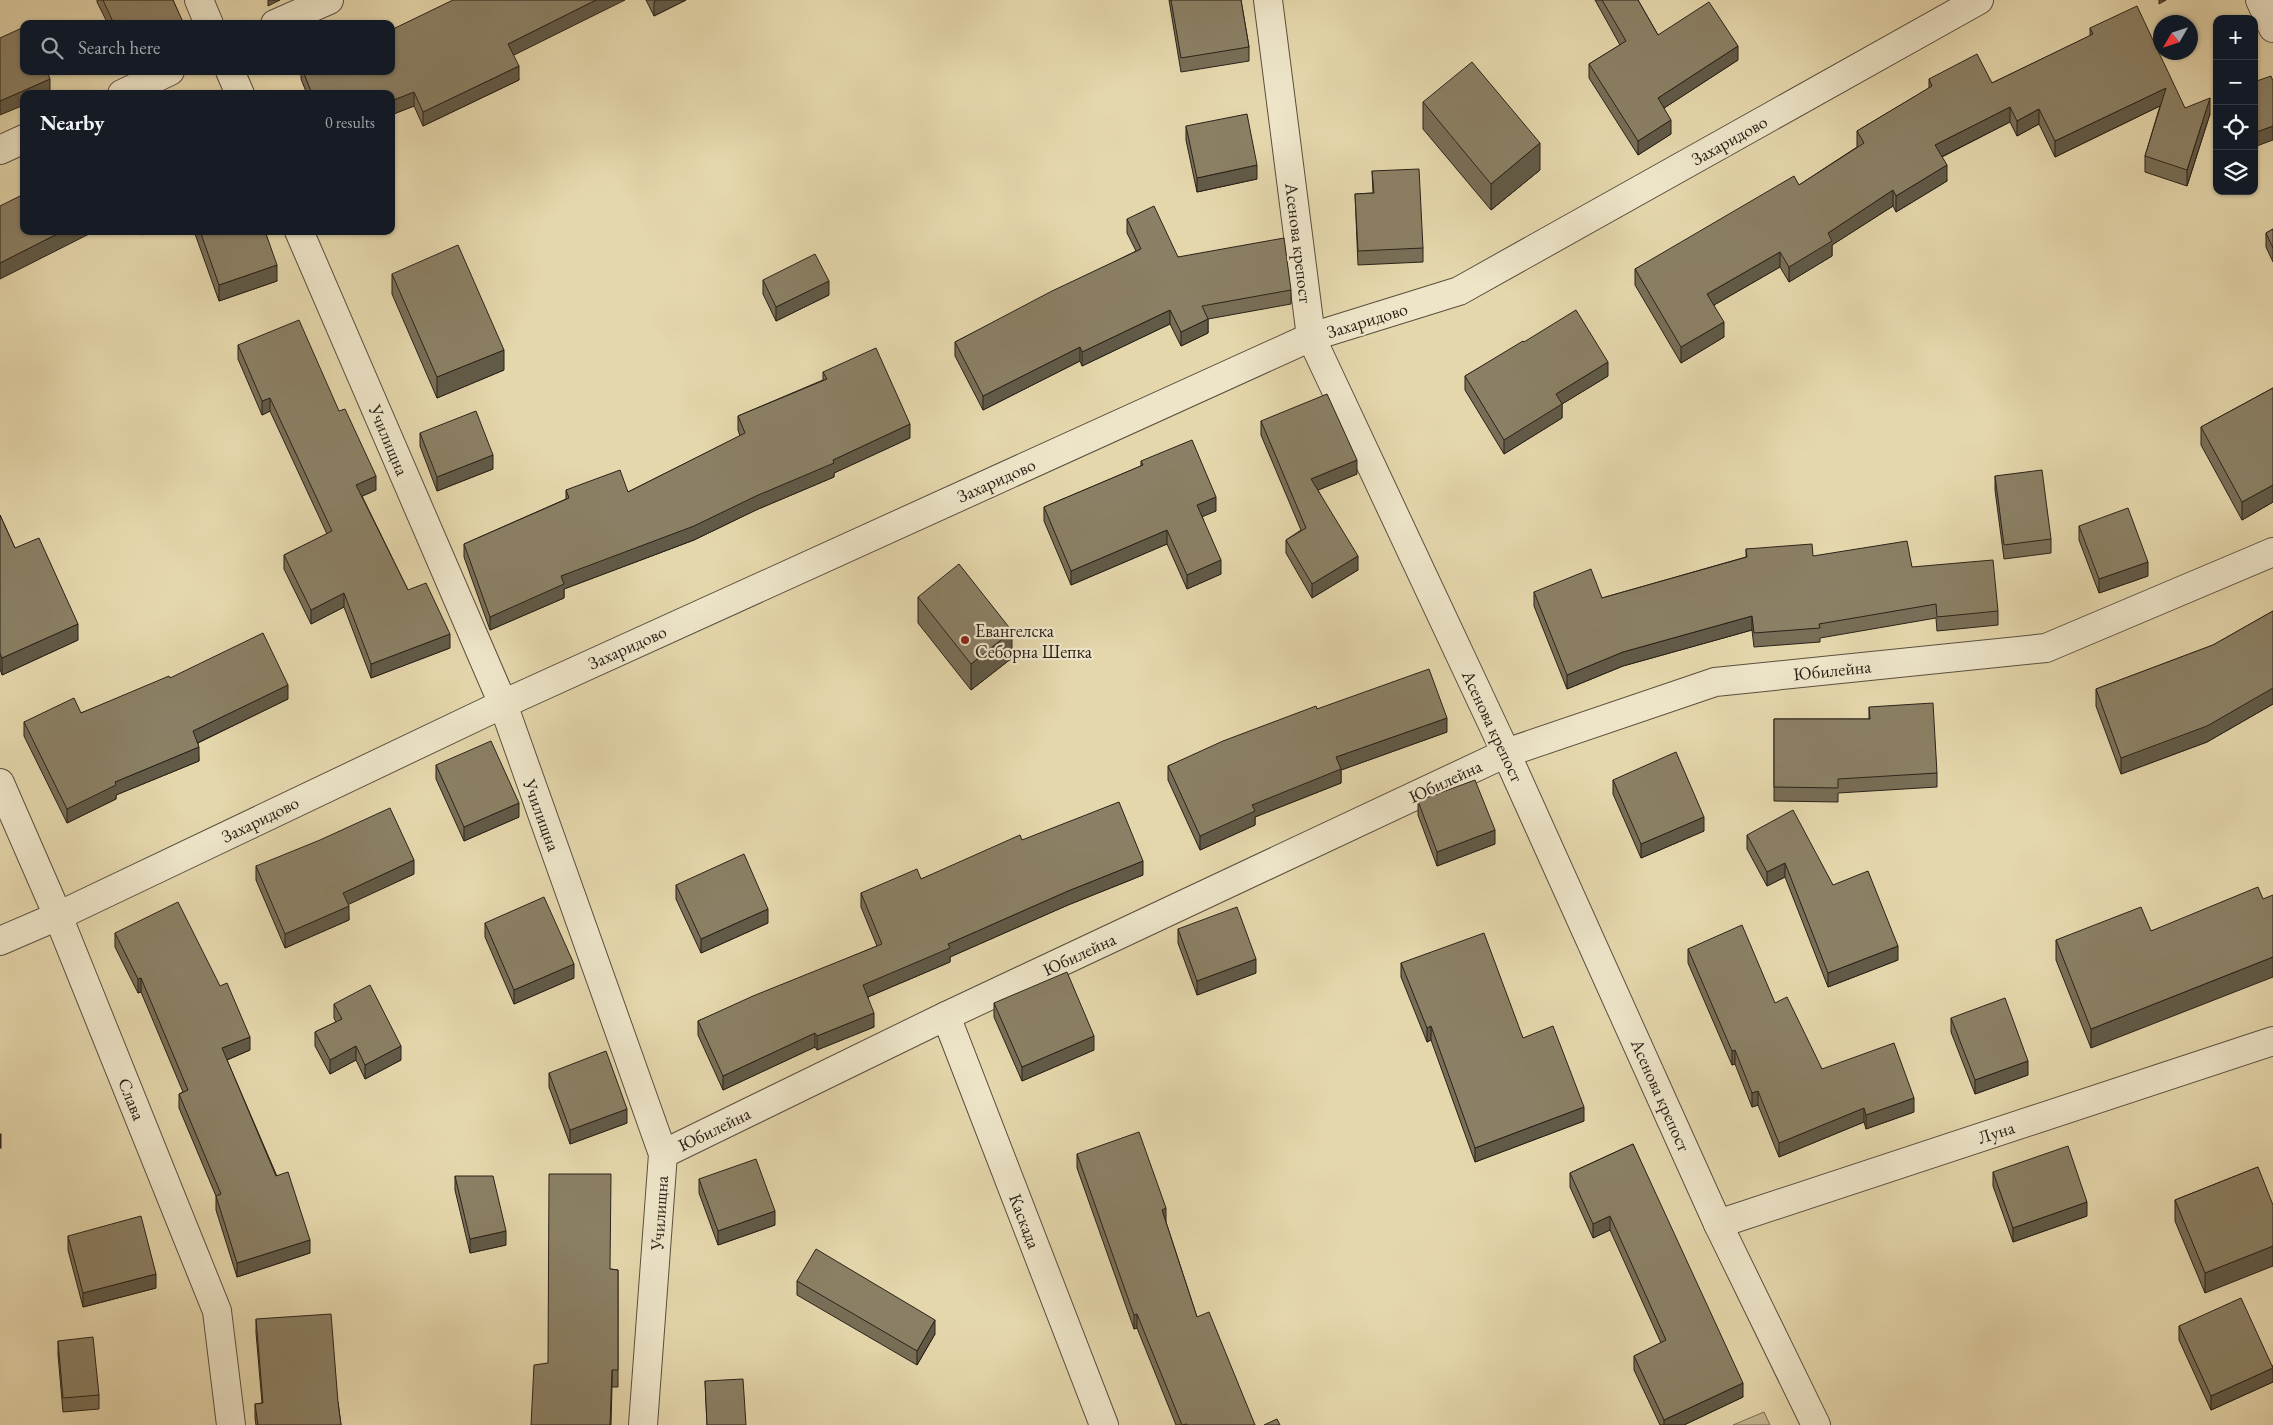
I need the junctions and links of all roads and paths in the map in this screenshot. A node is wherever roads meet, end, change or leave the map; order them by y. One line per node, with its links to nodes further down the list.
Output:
1 (199, 0): 6 (street)
2 (329, 0): 7 (street)
3 (1268, 0): 16 (street, Асенова крепост)
4 (1979, 0): 16 (street, Захаридово)
5 (2260, 0): 8 (street)
6 (208, 20)
7 (284, 20)
8 (2273, 28)
9 (162, 75): 11 (street)
10 (232, 75): 12 (street)
11 (130, 90)
12 (238, 90)
13 (20, 141): 14 (street)
14 (0, 150)
15 (301, 235): 18 (street, Училищна)
16 (1311, 337): 18 (street, Захаридово); 19 (street, Асенова крепост)
17 (2273, 552): 19 (street, Юбилейна)
18 (503, 704): 21 (street, Захаридово); 25 (street, Училищна)
19 (1506, 753): 23 (street, Юбилейна); 26 (street, Асенова крепост)
20 (0, 783): 21 (street, Слава)
21 (58, 916): 22 (street, Захаридово); 27 (street, Слава)
22 (0, 941)
23 (946, 1016): 25 (street, Юбилейна); 29 (street, Каскада)
24 (2273, 1041): 26 (street, Луна)
25 (663, 1154): 28 (street, Училищна)
26 (1718, 1224): 30 (street, Асенова крепост)
27 (231, 1425)
28 (643, 1425)
29 (1104, 1425)
30 (1816, 1425)

